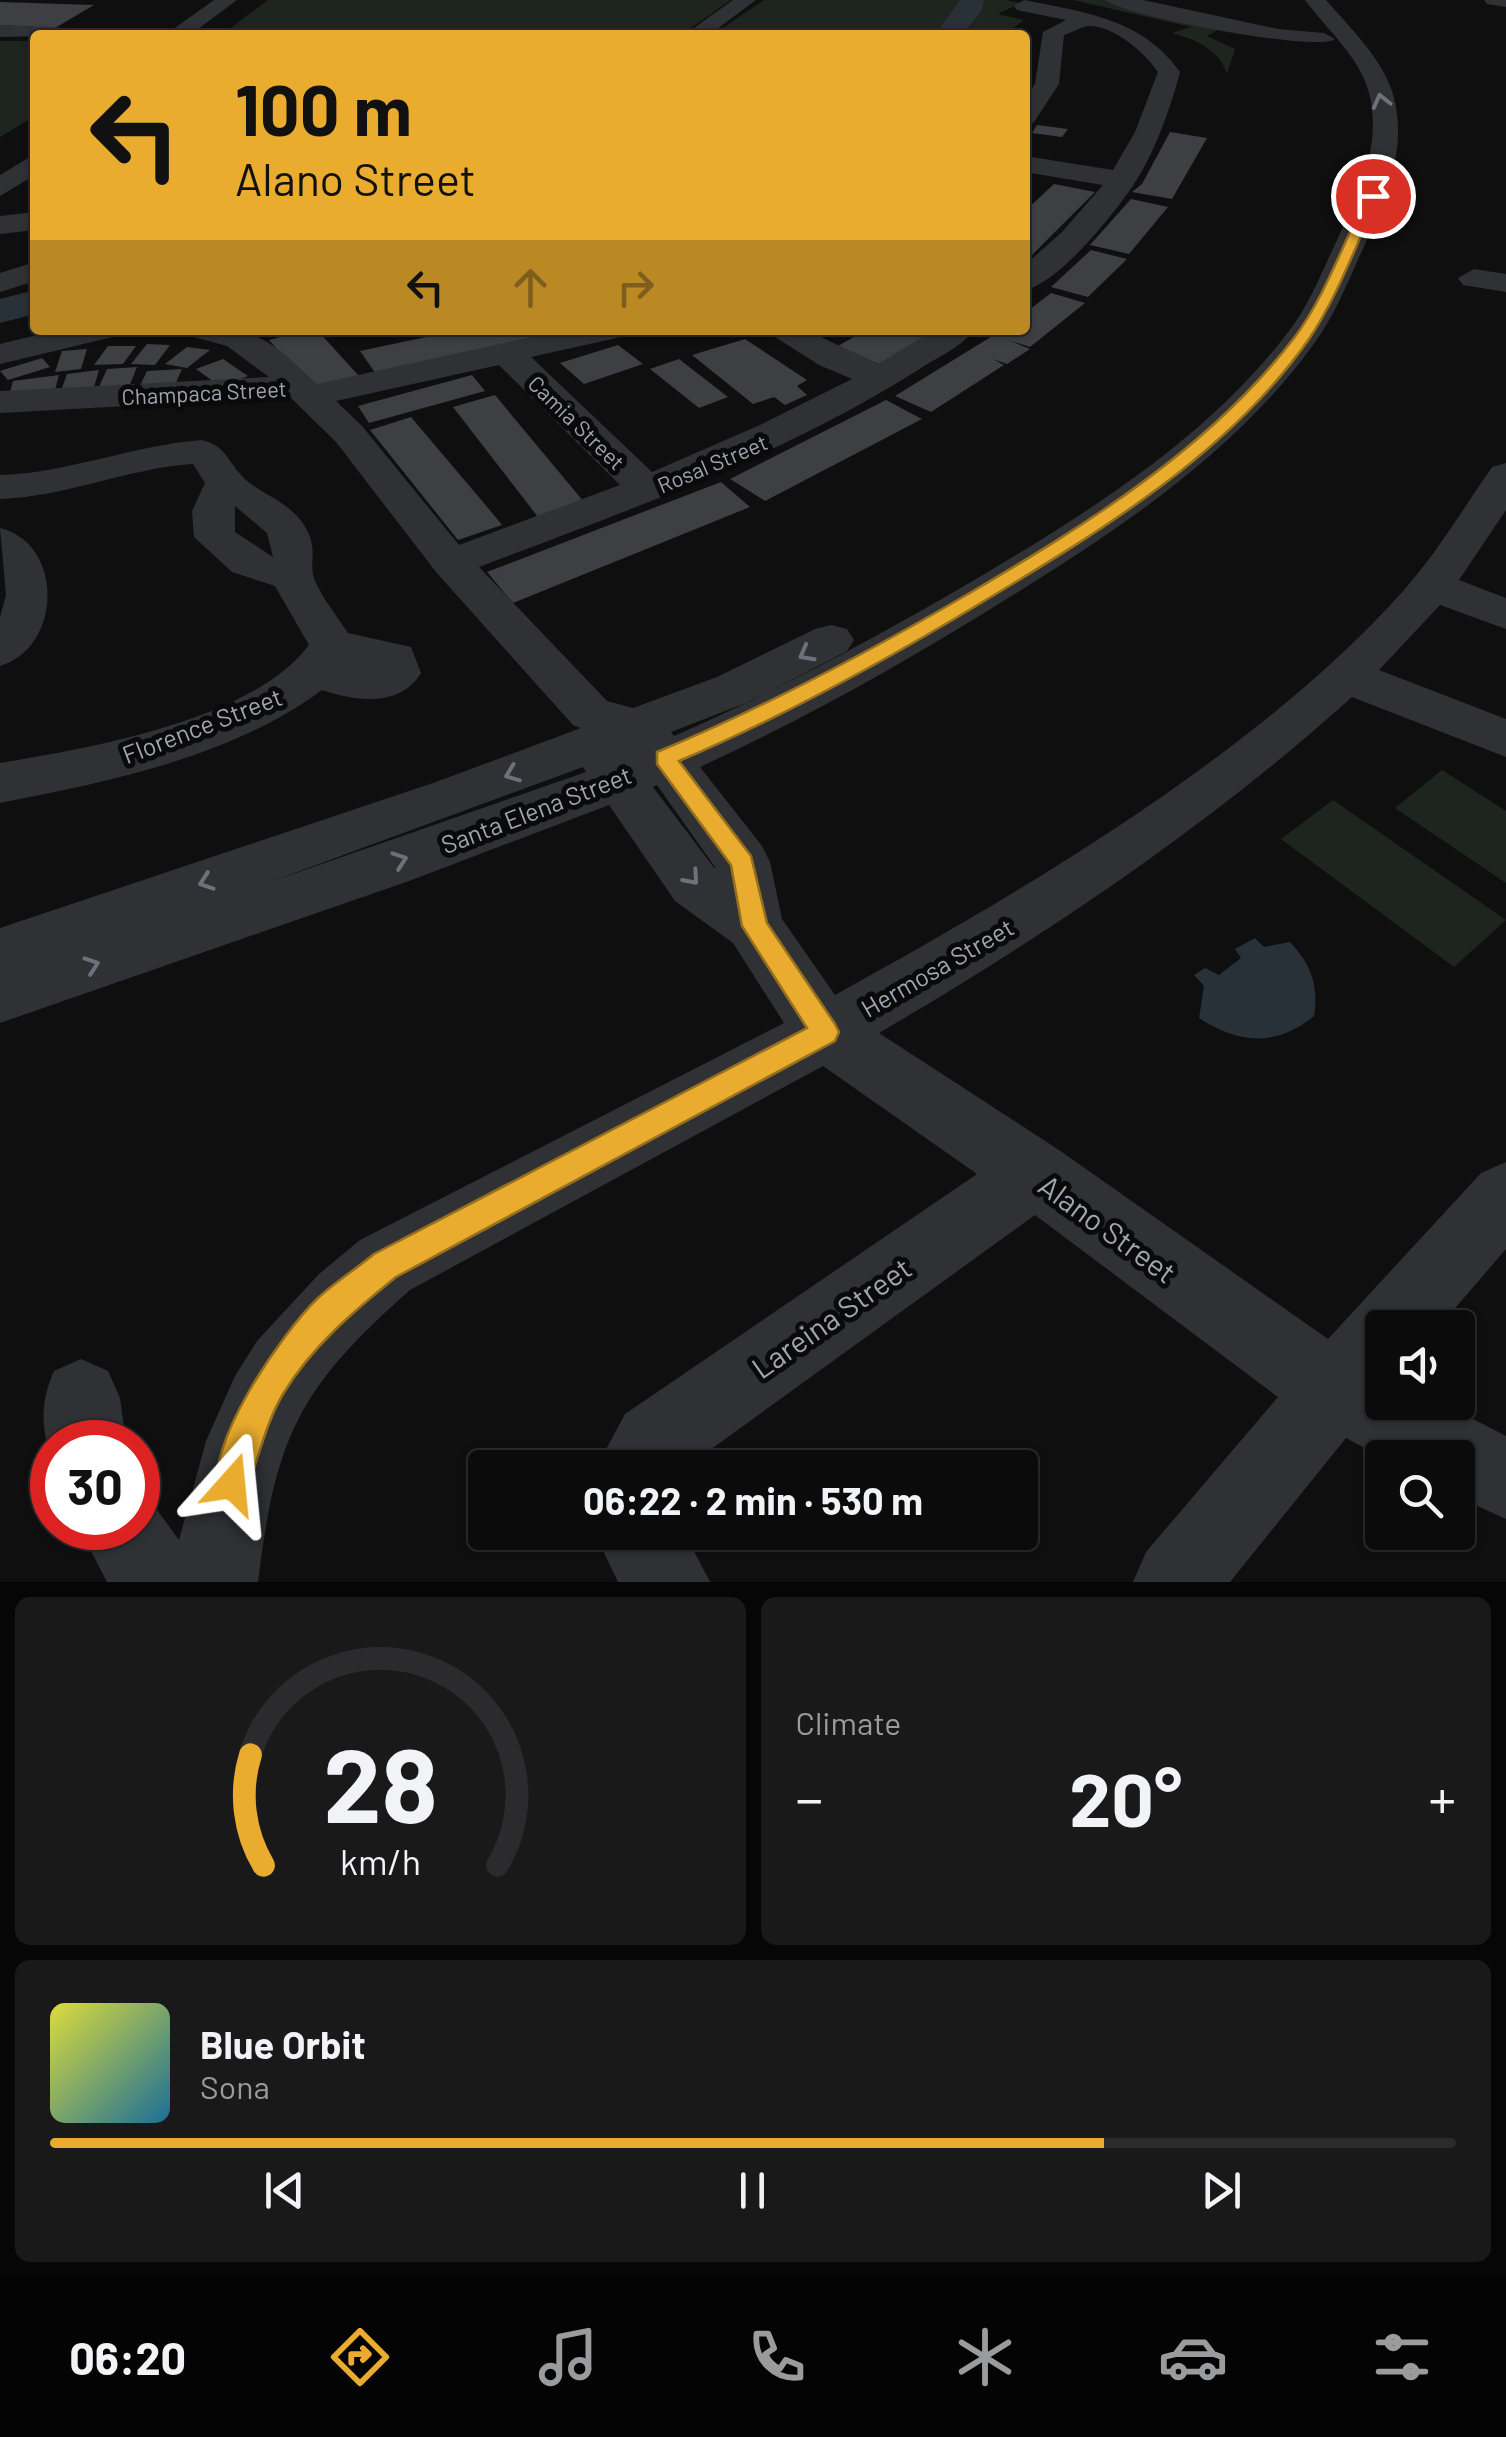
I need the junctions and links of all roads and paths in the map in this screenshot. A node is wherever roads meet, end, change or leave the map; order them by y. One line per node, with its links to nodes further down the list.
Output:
1 (227, 0): 13 (street)
2 (254, 0): 14 (street)
3 (746, 0): 15 (street)
4 (1115, 0): 10 (street)
5 (1291, 0): 12 (street, Santa Elena Street)
6 (1494, 0): 7 (street)
7 (1506, 1)
8 (1216, 2): 10 (street)
9 (1024, 6): 11 (street)
10 (1188, 17): 12 (street)
11 (1086, 20): 19 (street); 23 (street)
12 (1320, 20): 18 (street, Santa Elena Street); 53 (street, Santa Elena Street, one-way to 12)
13 (183, 30)
14 (214, 30)
15 (702, 30)
16 (0, 31): 17 (street)
17 (30, 31)
18 (1355, 88)
19 (1030, 110)
20 (29, 151): 21 (street); 24 (street)
21 (0, 156)
22 (1030, 165): 23 (street)
23 (1123, 180): 29 (street)
24 (0, 188)
25 (1343, 190): 53 (street, Santa Elena Street, one-way to 53)
26 (30, 222): 27 (street)
27 (0, 225)
28 (29, 264): 31 (street)
29 (1030, 276)
30 (1474, 278): 32 (street)
31 (0, 283)
32 (1506, 283)
33 (79, 335): 39 (street)
34 (224, 335): 41 (street, Champaca Street)
35 (587, 335): 38 (street)
36 (791, 335): 40 (street)
37 (950, 335): 40 (street, Rosal Street)
38 (507, 353): 41 (street); 43 (street, Camia Street)
39 (0, 354)
40 (884, 379): 43 (street, Rosal Street)
41 (304, 391): 42 (street, Champaca Street); 47 (street)
42 (0, 402)
43 (648, 490): 47 (street, Rosal Street)
44 (4, 498): 54 (street, Florence Street)
45 (1500, 501): 48 (street, Hermosa Street)
46 (0, 541): 50 (street)
47 (451, 563): 53 (street)
48 (1436, 587): 49 (street); 51 (street, Hermosa Street)
49 (1506, 614)
50 (0, 650)
51 (1347, 676): 52 (street); 57 (street, Hermosa Street)
52 (1506, 739)
53 (620, 744): 55 (street, Santa Elena Street, one-way to 55); 56 (street, Santa Elena Street, one-way to 53); 57 (street, Alano Street)
54 (0, 783)
55 (0, 952)
56 (0, 996)
57 (825, 1032): 58 (street, Alano Street); 67 (street, Hermosa Street)
58 (1035, 1174): 61 (street, Alano Street); 62 (street, Lareina Street)
59 (1506, 1196): 60 (street)
60 (1404, 1310)
61 (1357, 1361): 63 (street, Alano Street); 69 (street)
62 (647, 1450)
63 (1506, 1479)
64 (135, 1550): 66 (street)
65 (647, 1550): 68 (street)
66 (158, 1582)
67 (214, 1582)
68 (667, 1582)
69 (1176, 1582)

